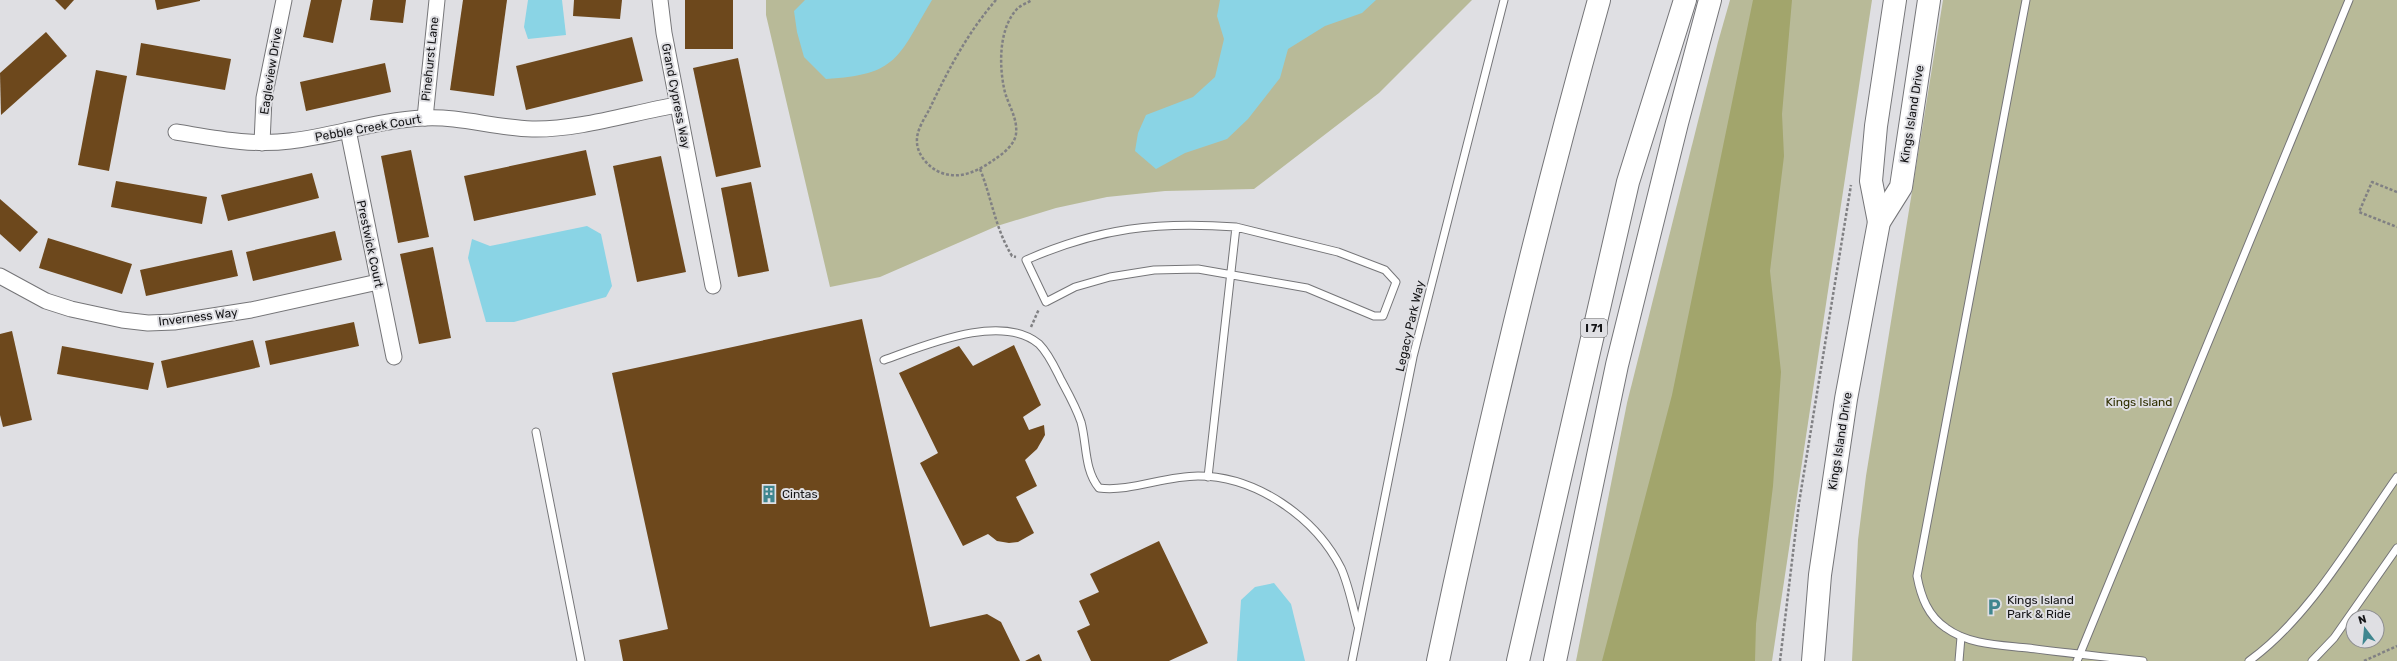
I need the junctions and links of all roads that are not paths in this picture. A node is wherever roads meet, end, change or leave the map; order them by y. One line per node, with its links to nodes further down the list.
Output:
1 (284, 0): 16 (street, Eagleview Drive)
2 (437, 0): 13 (street, Pinehurst Lane)
3 (660, 0): 12 (street, Grand Cypress Way)
4 (1504, 0): 29 (lane, Legacy Park Way)
5 (1599, 0): 34 (main road)
6 (1685, 0): 35 (main road, I 71)
7 (1710, 0): 36 (main road)
8 (1895, 0): 17 (main road, Kings Island Drive)
9 (1929, 0): 17 (main road, Kings Island Drive)
10 (2026, 0): 30 (lane)
11 (2349, 0): 31 (lane)
12 (677, 105): 13 (street, Pebble Creek Court); 22 (street, Grand Cypress Way)
13 (425, 118): 14 (street, Pebble Creek Court)
14 (348, 130): 16 (street, Pebble Creek Court); 21 (street, Prestwick Court)
15 (176, 132): 16 (street, Pebble Creek Court)
16 (262, 143)
17 (1879, 222): 37 (main road, Kings Island Drive)
18 (1236, 227): 19 (lane); 19 (lane); 19 (lane)
19 (1231, 275): 26 (lane)
20 (0, 277): 21 (street, Inverness Way)
21 (378, 282): 23 (street, Prestwick Court)
22 (713, 286)
23 (394, 357)
24 (884, 360): 26 (lane)
25 (536, 432): 32 (lane)
26 (1208, 477): 29 (lane)
27 (2397, 477): 41 (lane)
28 (2397, 548): 42 (lane)
29 (1359, 629): 33 (lane, Legacy Park Way)
30 (1961, 637): 31 (lane); 38 (lane)
31 (2080, 654): 39 (lane); 40 (lane)
32 (581, 661)
33 (1352, 661)
34 (1438, 661)
35 (1518, 661)
36 (1555, 661)
37 (1813, 661)
38 (1959, 661)
39 (2077, 661)
40 (2143, 661)
41 (2249, 661)
42 (2312, 661)

